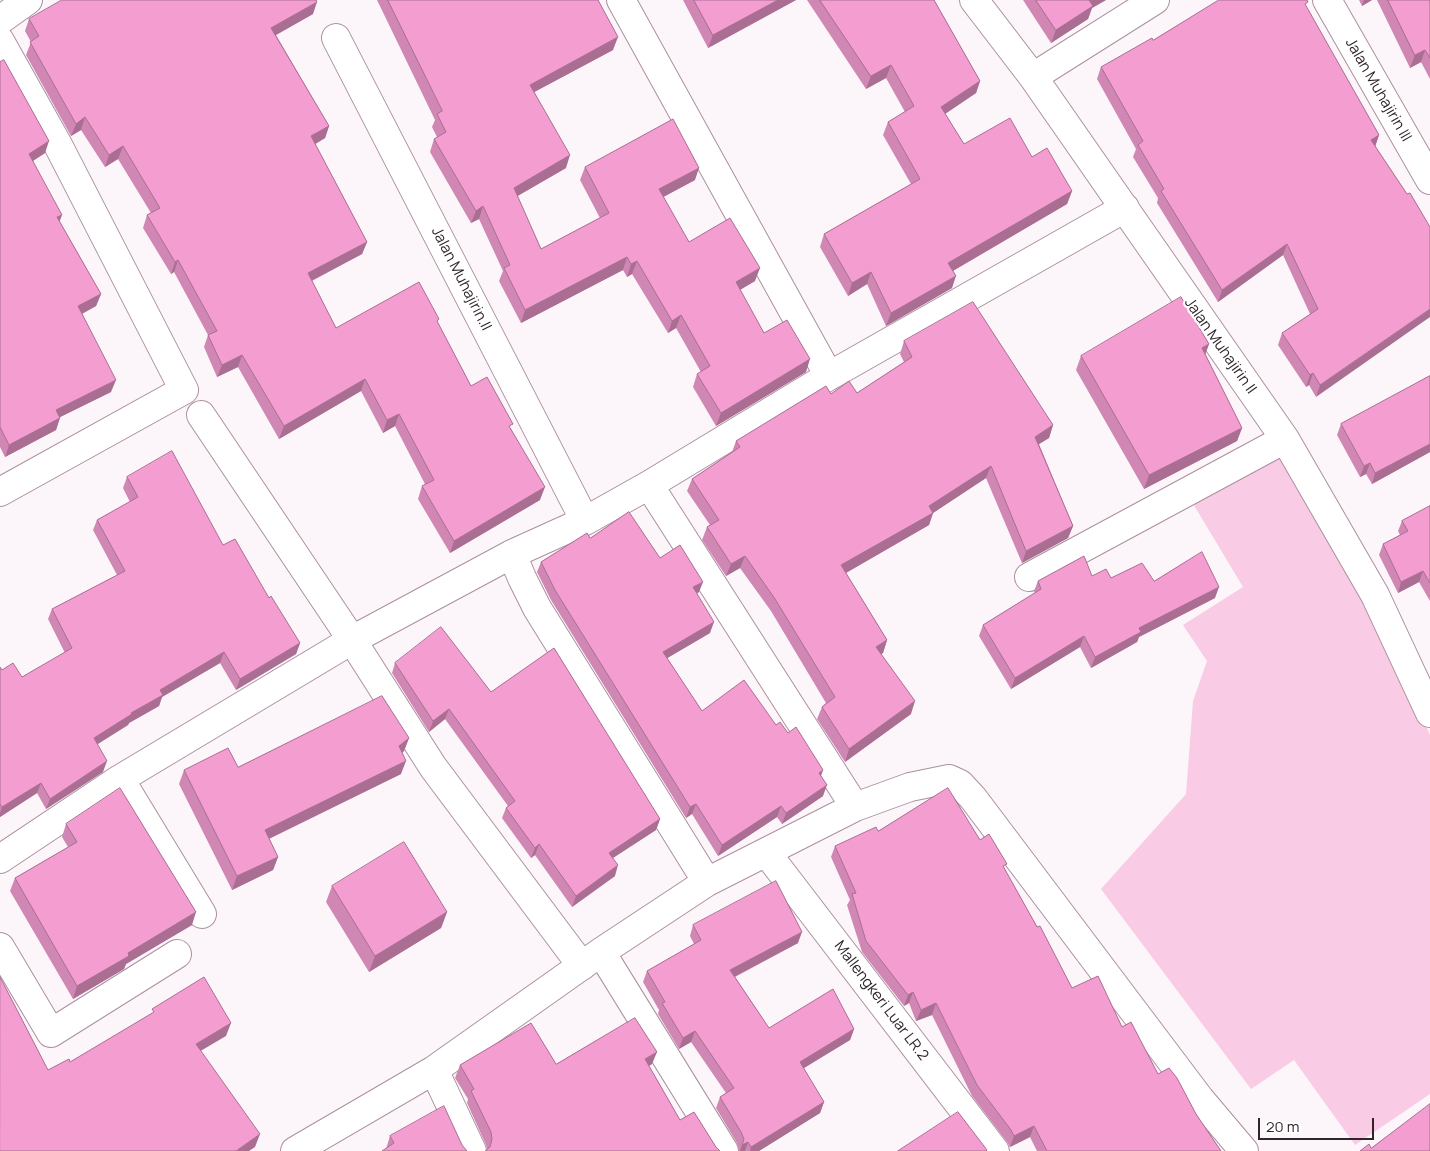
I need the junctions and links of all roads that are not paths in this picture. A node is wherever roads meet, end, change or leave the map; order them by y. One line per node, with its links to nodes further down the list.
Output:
1 (28, 0): 6 (street)
2 (621, 0): 12 (street)
3 (974, 0): 9 (street, Jalan Muhajirin II)
4 (1155, 0): 9 (street)
5 (1327, 0): 10 (street, Jalan Muhajirin III)
6 (0, 20)
7 (336, 38): 17 (street, Jalan Muhajirin.II)
8 (0, 41): 16 (street)
9 (1033, 77): 11 (street, Jalan Muhajirin II)
10 (1430, 180)
11 (1125, 208): 12 (street); 14 (street, Jalan Muhajirin II)
12 (829, 376): 15 (street)
13 (201, 415): 20 (street)
14 (1285, 439): 19 (street); 21 (street, Jalan Muhajirin II)
15 (649, 485): 17 (street); 23 (street)
16 (0, 492)
17 (585, 521): 18 (street)
18 (512, 554): 20 (street); 26 (street)
19 (1029, 577)
20 (352, 640): 22 (street); 30 (street)
21 (1430, 713)
22 (120, 779): 25 (street); 27 (street)
23 (855, 807): 24 (street); 36 (street)
24 (766, 852): 26 (street); 35 (street, Mallengkeri Luar LR.2)
25 (0, 859)
26 (707, 882): 30 (street)
27 (202, 914)
28 (0, 947): 29 (street)
29 (177, 954)
30 (592, 959): 31 (street); 34 (street)
31 (434, 1070): 32 (street); 33 (street)
32 (295, 1151)
33 (472, 1151)
34 (724, 1151)
35 (996, 1151)
36 (1244, 1151)

